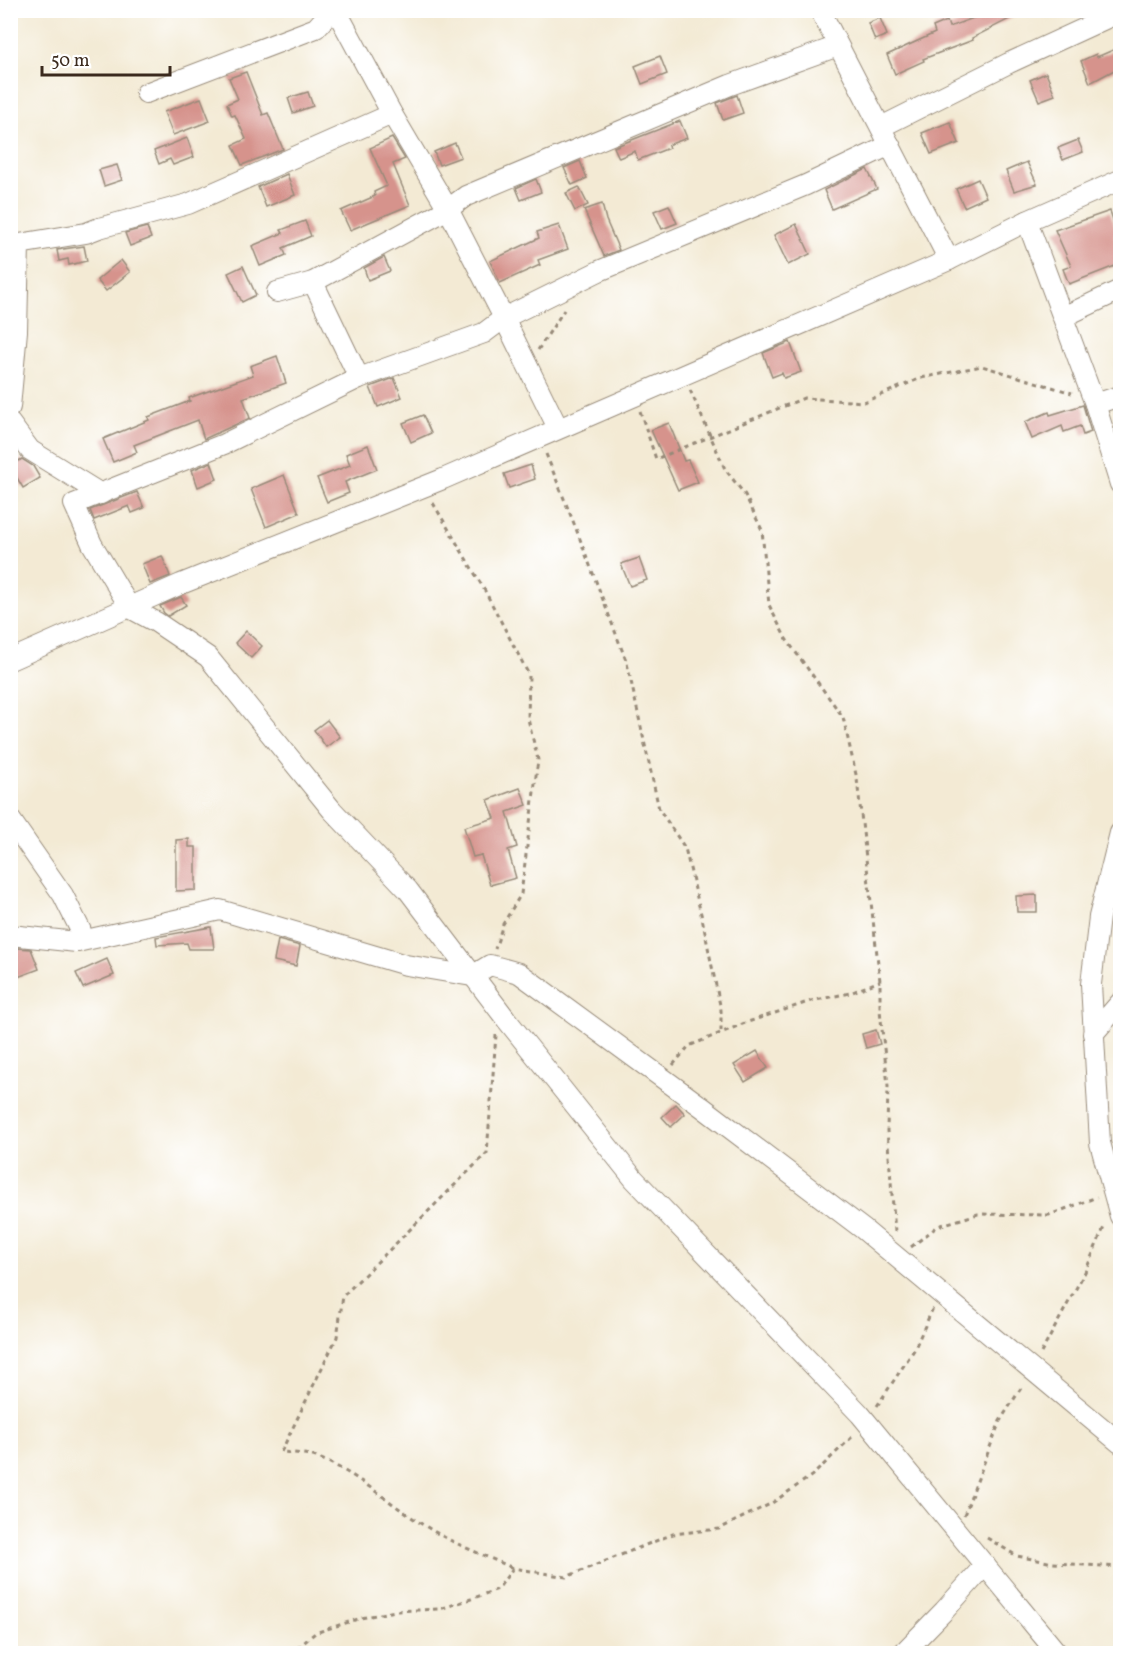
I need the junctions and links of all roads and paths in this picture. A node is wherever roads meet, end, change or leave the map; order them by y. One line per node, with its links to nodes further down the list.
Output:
1 (334, 10): 5 (street); 6 (street)
2 (820, 10): 4 (street)
3 (1120, 12): 7 (street)
4 (838, 46): 7 (street); 10 (street)
5 (146, 93)
6 (392, 114): 10 (street); 25 (street)
7 (881, 127): 8 (street)
8 (890, 145): 12 (street); 18 (street)
9 (1120, 180): 11 (street)
10 (448, 209): 13 (street); 18 (street)
11 (1027, 221): 12 (street); 17 (street)
12 (949, 260): 20 (street)
13 (313, 282): 15 (street); 21 (street)
14 (1120, 290): 17 (street)
15 (277, 292)
16 (565, 308): 19 (path)
17 (1063, 316): 24 (street)
18 (504, 318): 19 (street); 21 (street)
19 (528, 367): 27 (street)
20 (684, 374): 22 (street); 28 (path)
21 (359, 378): 32 (street)
22 (634, 395): 27 (street); 28 (path)
23 (1120, 396): 24 (street)
24 (1095, 404): 28 (path); 30 (street)
25 (10, 407)
26 (10, 423): 32 (street)
27 (558, 428): 29 (street)
28 (709, 436): 41 (path)
29 (537, 437): 31 (street); 44 (path)
30 (1120, 484)
31 (418, 488): 33 (street); 39 (path)
32 (100, 494): 33 (street)
33 (130, 608): 34 (street); 40 (street)
34 (10, 660)
35 (10, 819): 38 (street)
36 (1120, 833): 45 (street)
37 (10, 935): 38 (street)
38 (77, 942): 40 (street)
39 (490, 964): 40 (street); 46 (street)
40 (472, 976): 43 (street)
41 (880, 981): 44 (path); 48 (path)
42 (1120, 1003): 45 (street)
43 (506, 1019): 51 (street); 57 (path)
44 (721, 1034): 46 (path)
45 (1093, 1034): 47 (street)
46 (663, 1078): 48 (street)
47 (1116, 1203): 48 (path); 50 (path)
48 (897, 1257): 49 (street)
49 (940, 1292): 50 (street); 51 (path)
50 (1033, 1369): 52 (street); 53 (path)
51 (866, 1422): 53 (street); 57 (path)
52 (1120, 1443)
53 (958, 1532): 55 (street)
54 (986, 1537): 56 (path)
55 (985, 1565): 58 (street); 61 (street)
56 (1120, 1567)
57 (513, 1568): 59 (path)
58 (923, 1644): 60 (street)
59 (291, 1653)
60 (902, 1653)
61 (1058, 1653)

